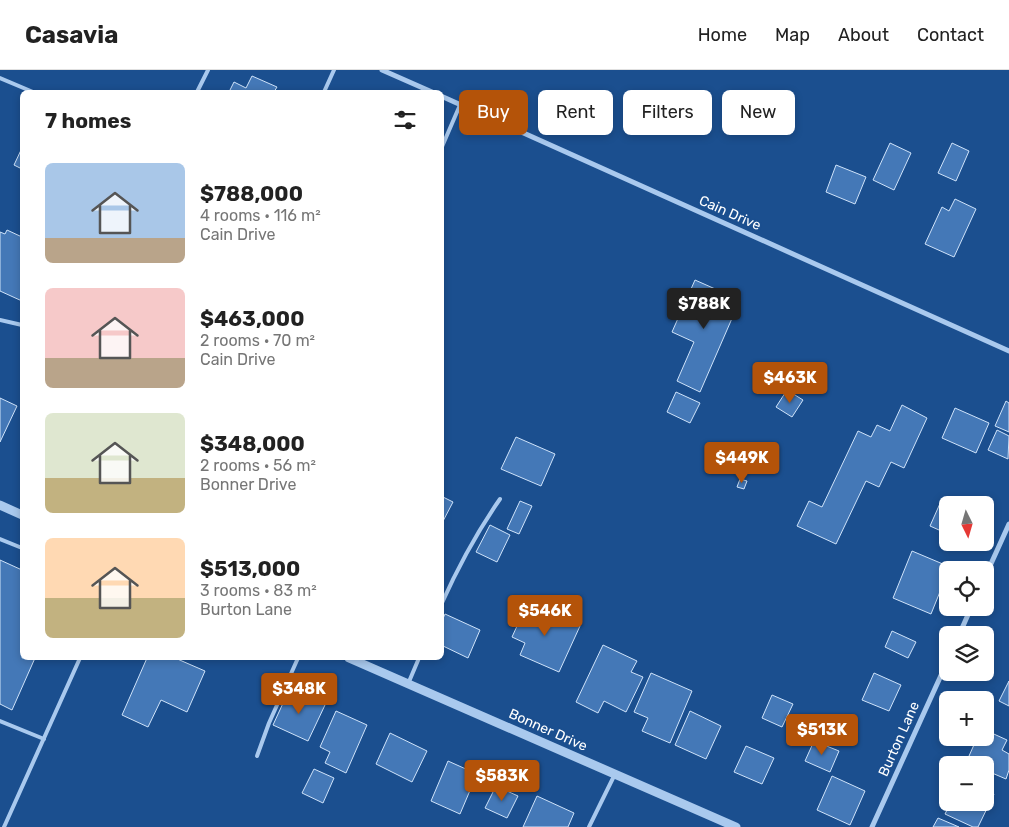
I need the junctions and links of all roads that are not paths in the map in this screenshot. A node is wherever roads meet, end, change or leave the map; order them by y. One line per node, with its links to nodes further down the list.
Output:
1 (208, 70): 6 (lane)
2 (334, 70): 7 (lane)
3 (382, 70): 8 (street)
4 (0, 78): 5 (lane)
5 (28, 90)
6 (198, 90)
7 (325, 90)
8 (427, 90)
9 (444, 97): 10 (street, Cain Drive)
10 (459, 105)
11 (459, 107): 13 (lane)
12 (527, 135): 16 (street, Cain Drive)
13 (444, 142)
14 (0, 320): 15 (lane)
15 (20, 325)
16 (1009, 351)
17 (500, 499): 24 (lane)
18 (0, 505): 19 (street)
19 (20, 514)
20 (1009, 524): 23 (street)
21 (0, 539): 22 (lane)
22 (20, 547)
23 (992, 561)
24 (444, 599)
25 (79, 660): 32 (lane)
26 (297, 660): 33 (lane)
27 (356, 660): 30 (street, Bonner Drive)
28 (418, 660): 30 (lane)
29 (939, 680): 38 (street, Burton Lane)
30 (408, 684): 34 (street, Bonner Drive)
31 (0, 721): 32 (lane)
32 (44, 739): 35 (lane)
33 (257, 756)
34 (614, 774): 36 (lane); 37 (street, Bonner Drive)
35 (4, 827)
36 (589, 827)
37 (736, 827)
38 (872, 827)

